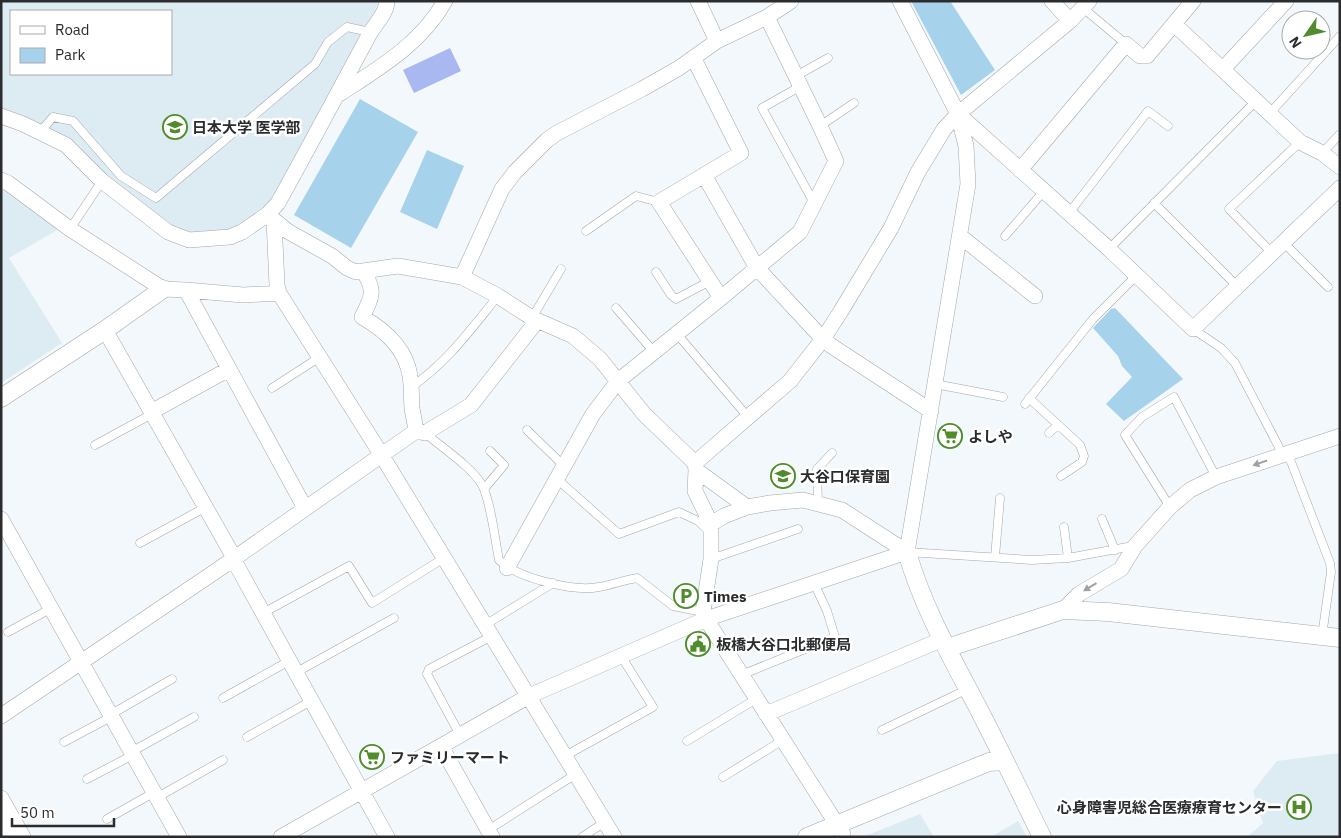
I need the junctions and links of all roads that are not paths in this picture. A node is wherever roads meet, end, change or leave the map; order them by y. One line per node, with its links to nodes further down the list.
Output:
1 (387, 1): 13 (street)
2 (445, 1): 21 (street)
3 (698, 1): 15 (street)
4 (791, 1): 10 (street)
5 (900, 1): 25 (street)
6 (1052, 1): 11 (street)
7 (1286, 1): 19 (street)
8 (1188, 3): 12 (street)
9 (1086, 5): 11 (street); 16 (lane)
10 (767, 17): 15 (street); 20 (street)
11 (1070, 21): 25 (street)
12 (1174, 24): 16 (street); 19 (street)
13 (370, 32): 21 (street); 29 (lane)
14 (1340, 36): 24 (lane)
15 (717, 42): 17 (street)
16 (1126, 44): 34 (street)
17 (694, 58): 35 (street); 56 (street)
18 (828, 58): 20 (lane)
19 (1223, 69): 22 (street)
20 (798, 81): 27 (street); 41 (lane)
21 (337, 95): 44 (street)
22 (1256, 101): 24 (street); 42 (lane)
23 (854, 103): 27 (lane)
24 (1270, 113): 31 (street)
25 (958, 114): 34 (street); 47 (street); 71 (street)
26 (1, 116): 29 (street)
27 (820, 126): 41 (street)
28 (1168, 126): 43 (lane)
29 (40, 132): 37 (street)
30 (1340, 134): 32 (lane)
31 (1300, 142): 32 (street); 49 (lane)
32 (1322, 153): 33 (street)
33 (1340, 167)
34 (1020, 170): 39 (street)
35 (704, 175): 40 (street); 51 (street)
36 (1, 180): 45 (street)
37 (102, 181): 44 (street); 45 (lane)
38 (1340, 188): 49 (street)
39 (1044, 191): 43 (street); 48 (lane)
40 (659, 202): 46 (lane); 57 (street)
41 (814, 203): 51 (street)
42 (1154, 204): 50 (lane); 58 (lane)
43 (1069, 214): 50 (street)
44 (271, 217): 53 (street); 62 (street)
45 (70, 229): 60 (street)
46 (586, 231)
47 (960, 236): 64 (street); 76 (street)
48 (1005, 236)
49 (1278, 247): 58 (street); 59 (lane)
50 (1109, 249): 55 (street)
51 (757, 268): 65 (street); 71 (street)
52 (561, 269): 67 (lane)
53 (363, 271): 56 (street); 77 (street)
54 (656, 272): 57 (lane)
55 (1136, 276): 68 (street); 84 (lane)
56 (462, 277): 63 (street)
57 (710, 281): 65 (street)
58 (1237, 286): 68 (street)
59 (1328, 287)
60 (163, 289): 61 (street); 69 (street)
61 (186, 290): 62 (street); 74 (street)
62 (279, 293): 73 (street)
63 (498, 296): 67 (street); 77 (lane)
64 (1036, 296)
65 (721, 298): 70 (street)
66 (616, 308): 72 (lane)
67 (535, 320): 75 (street); 86 (street)
68 (1192, 329): 92 (lane)
69 (105, 330): 80 (street); 82 (street)
70 (677, 334): 72 (street); 83 (lane)
71 (823, 339): 81 (street); 83 (street)
72 (654, 352): 75 (street)
73 (320, 357): 78 (lane); 93 (street)
74 (230, 369): 82 (street); 103 (street)
75 (618, 381): 94 (street); 95 (street)
76 (935, 384): 79 (lane); 81 (street)
77 (411, 387): 86 (street)
78 (272, 388)
79 (1003, 397)
80 (1, 398)
81 (931, 411): 113 (street)
82 (152, 413): 89 (lane); 101 (street)
83 (748, 417): 94 (street)
84 (1058, 425): 87 (lane); 96 (lane)
85 (527, 430): 95 (lane)
86 (421, 432): 93 (street); 98 (lane)
87 (1049, 433)
88 (1340, 436): 92 (street)
89 (95, 446)
90 (490, 450): 98 (lane)
91 (832, 452): 100 (lane)
92 (1286, 454): 97 (street, one-way to 97); 129 (lane)
93 (382, 455): 103 (street); 115 (street)
94 (695, 466): 102 (street); 108 (street)
95 (560, 472): 108 (lane); 119 (street)
96 (1061, 476)
97 (1216, 476): 104 (street); 104 (lane)
98 (484, 489): 119 (lane)
99 (1000, 498): 116 (lane)
100 (818, 504): 102 (street); 113 (street)
101 (206, 507): 110 (lane); 114 (street)
102 (747, 507): 108 (street)
103 (305, 508): 114 (street)
104 (1170, 508): 111 (street)
105 (1102, 519): 112 (lane)
106 (1, 520): 122 (street)
107 (1064, 527): 117 (lane)
108 (712, 529): 118 (street)
109 (798, 529): 118 (lane)
110 (140, 543)
111 (1136, 546): 112 (lane); 123 (street, one-way to 123)
112 (1115, 550): 117 (lane)
113 (907, 552): 116 (lane); 121 (street); 130 (street)
114 (234, 558): 124 (street); 132 (street)
115 (444, 558): 124 (lane); 127 (street)
116 (994, 558): 117 (lane)
117 (1068, 558)
118 (711, 559): 125 (street)
119 (507, 568): 120 (lane)
120 (553, 583): 125 (lane); 127 (lane)
121 (814, 583): 125 (street); 134 (lane)
122 (50, 609): 128 (lane); 132 (street)
123 (1064, 610): 129 (street); 130 (street)
124 (263, 613): 133 (street)
125 (704, 616): 131 (street); 134 (street)
126 (394, 618): 133 (lane)
127 (488, 631): 137 (street); 146 (lane)
128 (8, 632)
129 (1331, 637)
130 (945, 643): 136 (street); 141 (street)
131 (621, 656): 137 (street); 153 (lane)
132 (80, 662): 142 (street); 143 (street)
133 (292, 667): 138 (lane); 140 (street)
134 (741, 675): 139 (street)
135 (172, 680): 143 (lane)
136 (968, 689): 145 (lane); 155 (street)
137 (529, 696): 146 (street); 153 (street)
138 (222, 698)
139 (756, 698): 141 (street); 149 (lane)
140 (311, 701): 147 (lane); 159 (street)
141 (766, 714): 148 (street)
142 (1, 716)
143 (110, 716): 150 (lane); 152 (street)
144 (194, 716): 152 (lane)
145 (882, 730)
146 (460, 735): 151 (street)
147 (247, 737)
148 (783, 740): 157 (lane); 165 (street)
149 (688, 741)
150 (64, 742)
151 (441, 746): 159 (street); 166 (street)
152 (132, 754): 158 (lane); 160 (street)
153 (565, 756): 156 (street)
154 (223, 760): 160 (lane)
155 (1005, 761): 165 (street); 175 (street)
156 (576, 774): 164 (street); 166 (lane)
157 (724, 777)
158 (87, 779)
159 (362, 791): 170 (street); 171 (street)
160 (155, 795): 163 (lane); 169 (street)
161 (1, 798): 162 (street)
162 (4, 819): 167 (street); 168 (street)
163 (107, 819)
164 (605, 822): 172 (lane); 173 (street)
165 (839, 832): 174 (street)
166 (490, 833)
167 (14, 837)
168 (23, 837)
169 (178, 837)
170 (281, 837)
171 (386, 837)
172 (582, 837)
173 (614, 837)
174 (807, 837)
175 (1042, 837)

